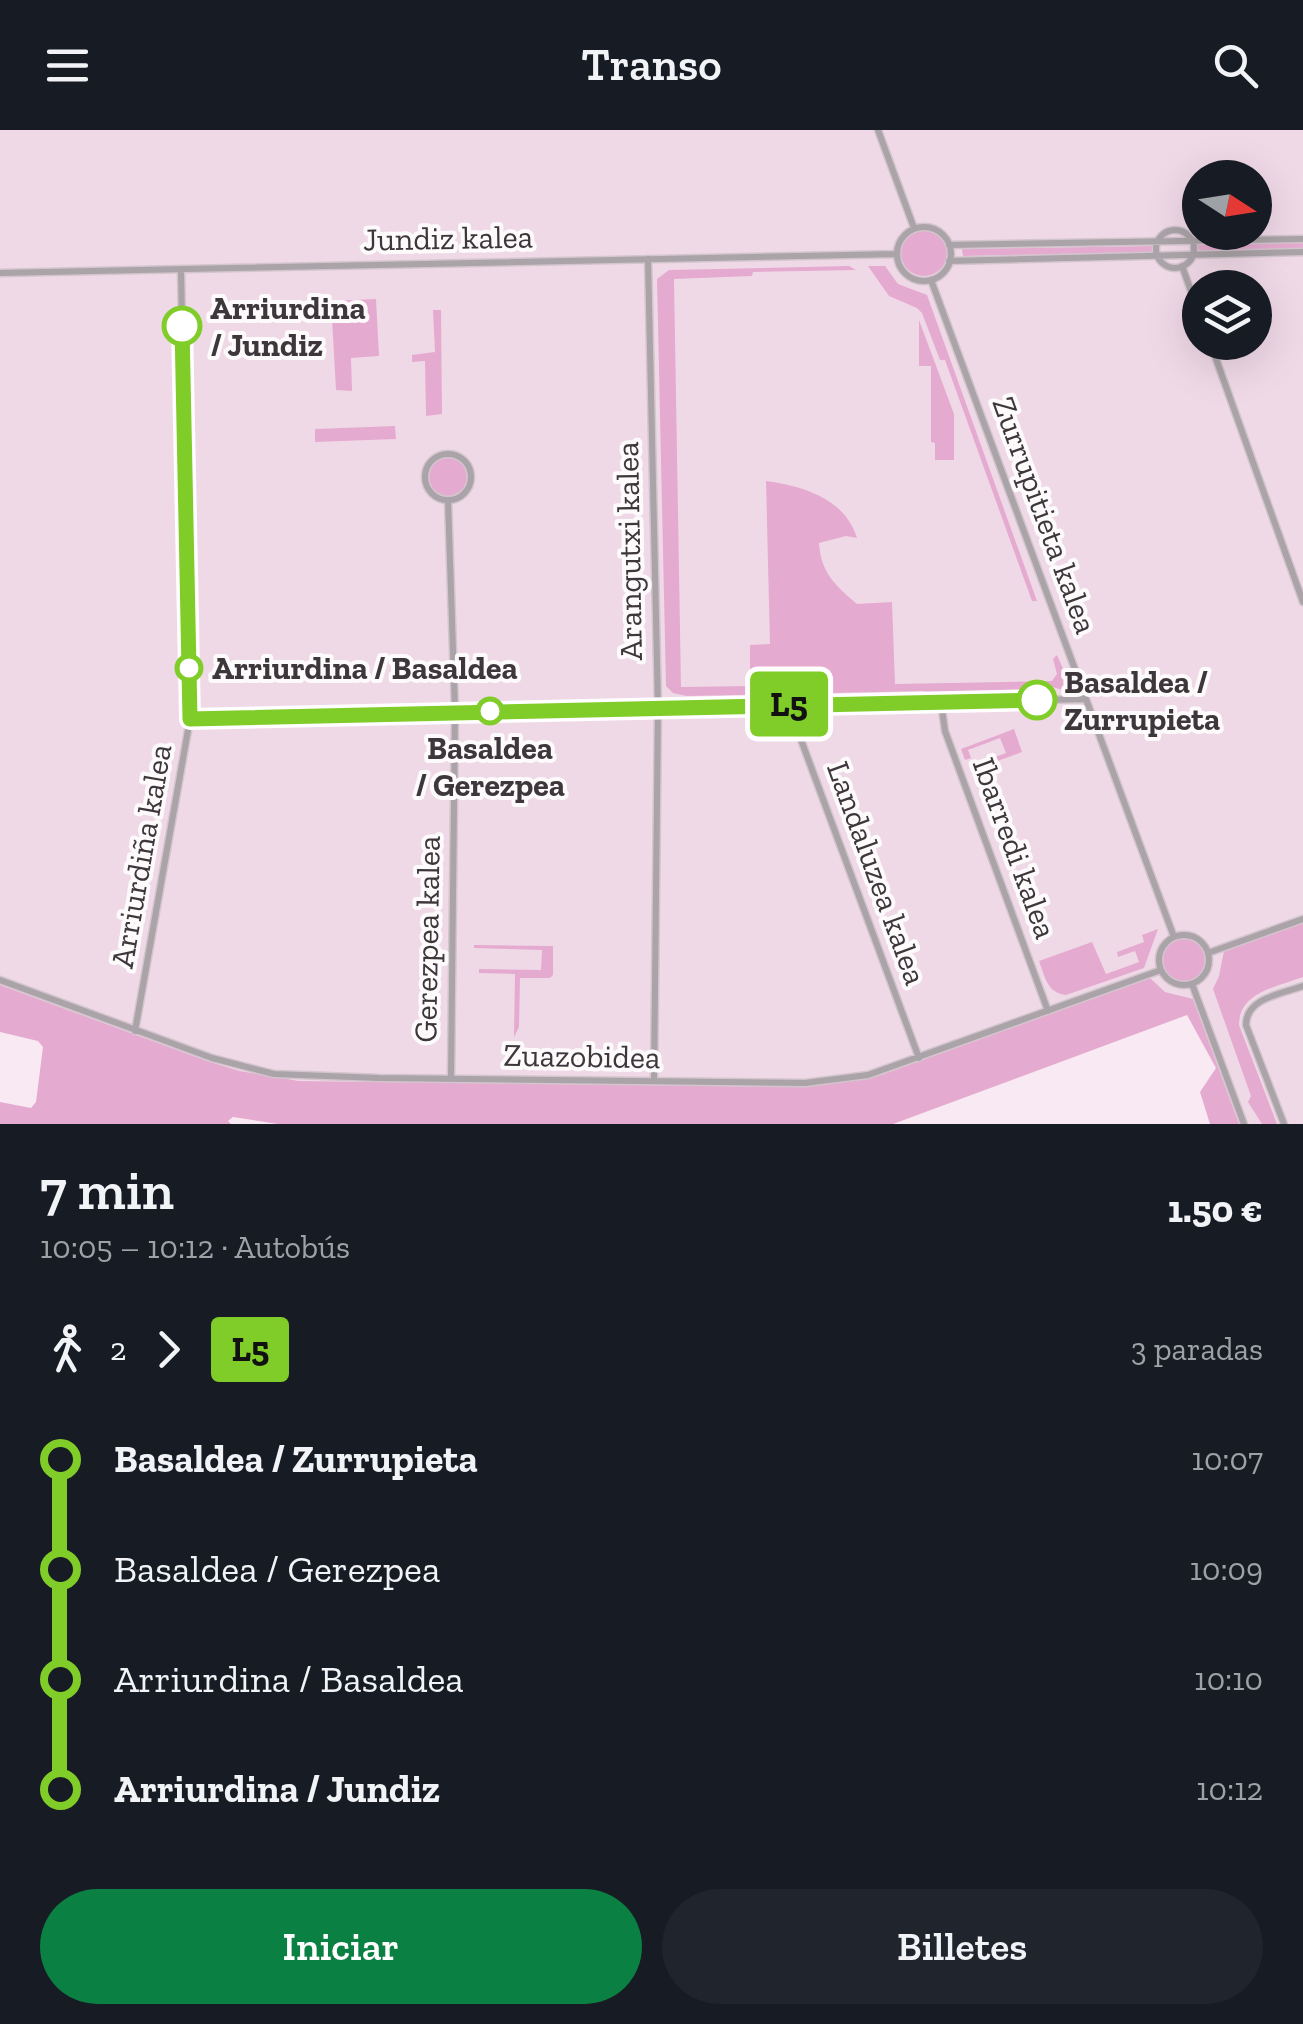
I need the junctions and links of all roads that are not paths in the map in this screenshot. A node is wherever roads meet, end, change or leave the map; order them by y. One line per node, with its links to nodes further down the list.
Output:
1 (878, 130): 2 (street)
2 (914, 228): 7 (street); 10 (street)
3 (1303, 239): 4 (street)
4 (1272, 240)
5 (1157, 242): 6 (street); 7 (street); 12 (street)
6 (1182, 242)
7 (949, 245): 14 (street)
8 (1193, 250): 11 (street)
9 (1303, 252): 11 (street)
10 (896, 254): 13 (street, Jundiz kalea); 19 (street)
11 (1193, 254): 12 (street); 15 (street)
12 (1157, 255): 14 (street); 15 (street)
13 (648, 260): 16 (street, Jundiz kalea); 26 (street, Arangutxi kalea)
14 (950, 261): 19 (street)
15 (1182, 266): 17 (street)
16 (181, 270): 18 (street, Jundiz kalea); 28 (street, Arriurdiña kalea)
17 (1183, 270)
18 (0, 273)
19 (931, 280): 23 (street, Zurrupitieta kalea)
20 (1216, 360): 22 (street)
21 (448, 500): 21 (street); 27 (street, Gerezpea kalea)
22 (1303, 602)
23 (1086, 699): 24 (street); 30 (street, Zurrupitieta kalea)
24 (941, 702): 25 (street); 36 (street, Ibarredi kalea)
25 (793, 704): 26 (street); 38 (street, Landaluzea kalea)
26 (658, 707): 27 (street); 40 (street, Arangutxi kalea)
27 (455, 711): 28 (street); 39 (street, Gerezpea kalea)
28 (190, 719): 37 (street, Arriurdiña kalea)
29 (1303, 919): 31 (street)
30 (1174, 937): 31 (street); 32 (street)
31 (1208, 953): 34 (street)
32 (1161, 970): 34 (street); 36 (street, Zuazobidea)
33 (0, 980): 37 (street, Zuazobidea)
34 (1192, 984): 41 (street)
35 (1303, 986): 42 (street)
36 (1048, 1011): 38 (street, Zuazobidea)
37 (136, 1031): 39 (street, Zuazobidea)
38 (918, 1058): 40 (street, Zuazobidea)
39 (451, 1079): 40 (street, Zuazobidea)
40 (654, 1082)
41 (1244, 1124)
42 (1284, 1124)

